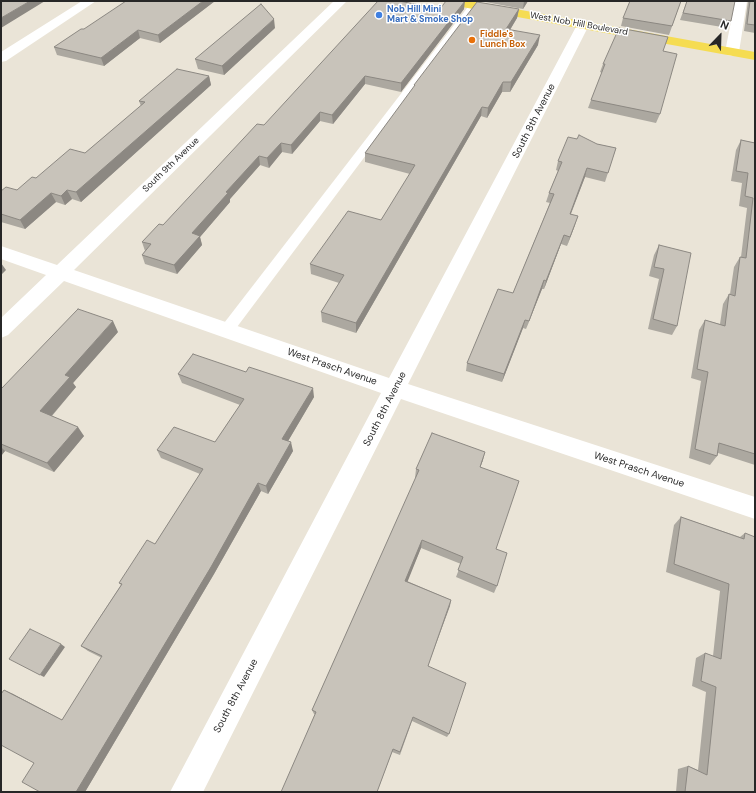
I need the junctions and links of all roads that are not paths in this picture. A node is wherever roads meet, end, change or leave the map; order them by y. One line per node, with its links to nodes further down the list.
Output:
1 (90, 1): 9 (street)
2 (341, 1): 11 (street, South 9th Avenue)
3 (451, 1): 5 (main road, West Nob Hill Boulevard)
4 (741, 1): 7 (street)
5 (474, 5): 6 (main road, West Nob Hill Boulevard); 13 (lane)
6 (583, 25): 7 (main road, West Nob Hill Boulevard); 14 (street, South 8th Avenue)
7 (732, 52): 8 (main road, West Nob Hill Boulevard)
8 (755, 56)
9 (1, 58)
10 (1, 252): 11 (street, West Prasch Avenue)
11 (60, 273): 12 (street, South 9th Avenue); 13 (street, West Prasch Avenue)
12 (1, 330)
13 (226, 331): 14 (street, West Prasch Avenue)
14 (396, 389): 15 (street, West Prasch Avenue); 16 (street, South 8th Avenue)
15 (755, 508)
16 (186, 792)

